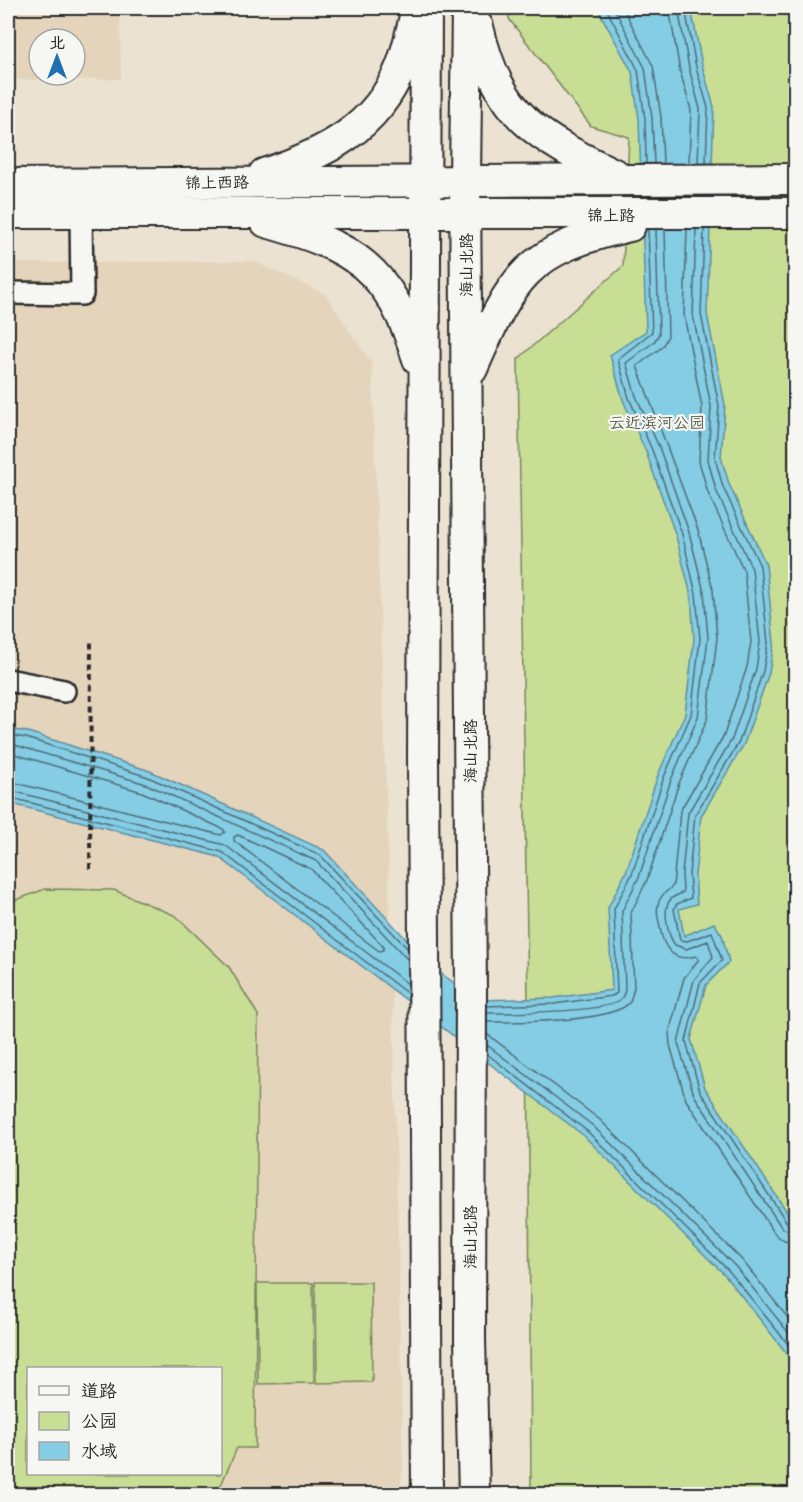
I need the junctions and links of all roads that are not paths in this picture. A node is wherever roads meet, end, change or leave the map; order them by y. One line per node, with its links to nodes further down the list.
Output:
1 (418, 8): 9 (street)
2 (426, 8): 7 (street)
3 (467, 8): 8 (street, 海山北路)
4 (474, 8): 5 (street)
5 (624, 179): 6 (street); 8 (street)
6 (795, 179)
7 (426, 180): 8 (street); 9 (street, 锦上西路); 12 (street)
8 (465, 180): 15 (street, 海山北路)
9 (241, 182): 10 (street, 锦上西路)
10 (8, 184)
11 (231, 212): 12 (street, 锦上西路); 14 (street, 锦上西路); 20 (street)
12 (426, 212): 15 (street, 锦上路); 20 (street)
13 (8, 213): 14 (street, 锦上西路)
14 (81, 213): 18 (street)
15 (466, 213): 17 (street, 锦上路); 19 (street, 海山北路)
16 (795, 213): 17 (street, 锦上路)
17 (683, 214): 19 (street)
18 (8, 294)
19 (467, 380): 24 (street, 海山北路)
20 (425, 383): 23 (street)
21 (8, 680): 22 (street)
22 (64, 691)
23 (427, 1494)
24 (474, 1494)

